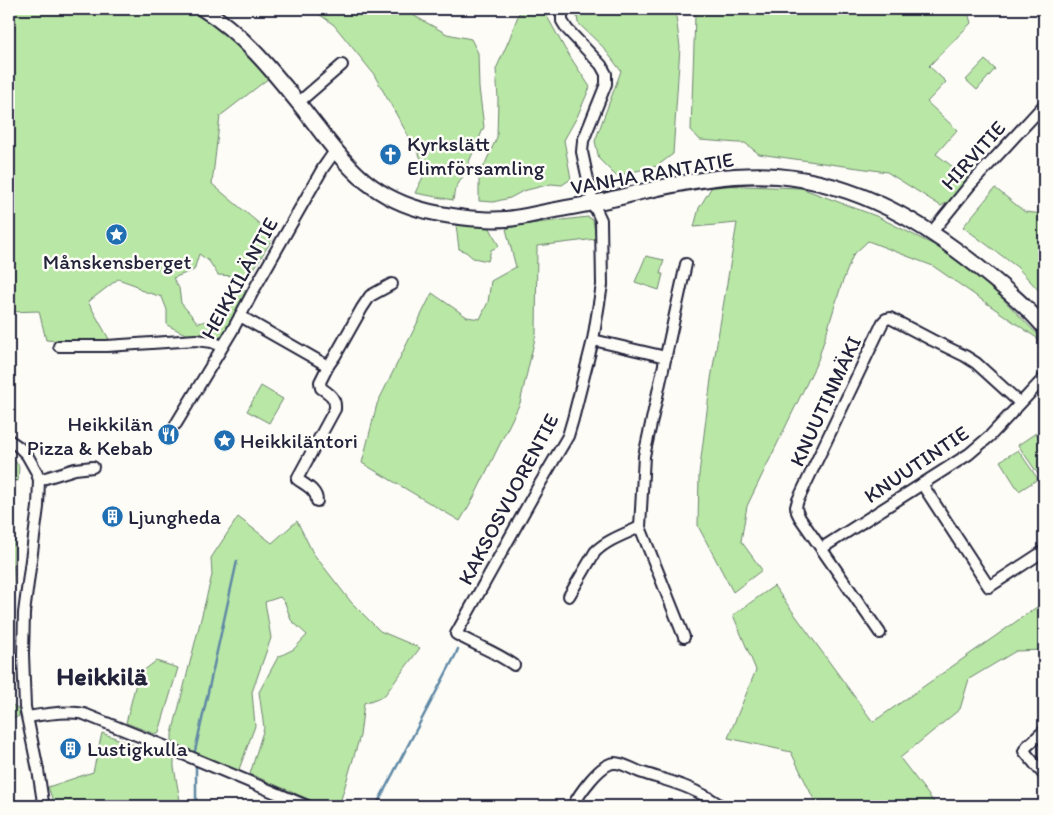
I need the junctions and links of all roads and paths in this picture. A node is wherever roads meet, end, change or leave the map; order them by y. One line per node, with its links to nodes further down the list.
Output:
1 (203, 9): 4 (main road, VANHA RANTATIE)
2 (562, 9): 7 (street, KAKSOSVUORENTIE)
3 (342, 65): 4 (street)
4 (298, 103): 6 (main road, VANHA RANTATIE)
5 (1044, 105): 8 (street, HIRVITIE)
6 (336, 151): 7 (main road, VANHA RANTATIE); 11 (street, HEIKKILÄNTIE)
7 (593, 203): 8 (main road, VANHA RANTATIE); 14 (street, KAKSOSVUORENTIE)
8 (932, 232): 12 (main road, VANHA RANTATIE)
9 (686, 264): 17 (street)
10 (392, 284): 18 (street)
11 (240, 316): 16 (street, HEIKKILÄNTIE); 18 (street)
12 (1038, 317): 13 (main road, VANHA RANTATIE)
13 (1044, 327)
14 (593, 340): 17 (street); 33 (street, KAKSOSVUORENTIE)
15 (59, 346): 16 (street)
16 (222, 346): 21 (street, HEIKKILÄNTIE)
17 (666, 357): 27 (street)
18 (328, 366): 26 (street)
19 (1044, 378): 20 (street, KNUUTINTIE)
20 (1020, 403): 25 (street, KNUUTINTIE); 28 (street, KNUUTINMÄKI)
21 (176, 424)
22 (9, 440): 24 (street)
23 (93, 467): 24 (street)
24 (39, 480): 34 (street)
25 (922, 484): 28 (street, KNUUTINTIE); 29 (street)
26 (317, 501)
27 (640, 527): 30 (street); 32 (street)
28 (822, 548): 31 (street, KNUUTINMÄKI)
29 (1044, 551)
30 (569, 596)
31 (880, 633)
32 (684, 637)
33 (514, 665)
34 (28, 717): 37 (street); 38 (street)
35 (1044, 731): 36 (street)
36 (1044, 776)
37 (45, 806)
38 (307, 806)
39 (573, 806): 40 (street)
40 (720, 806)

